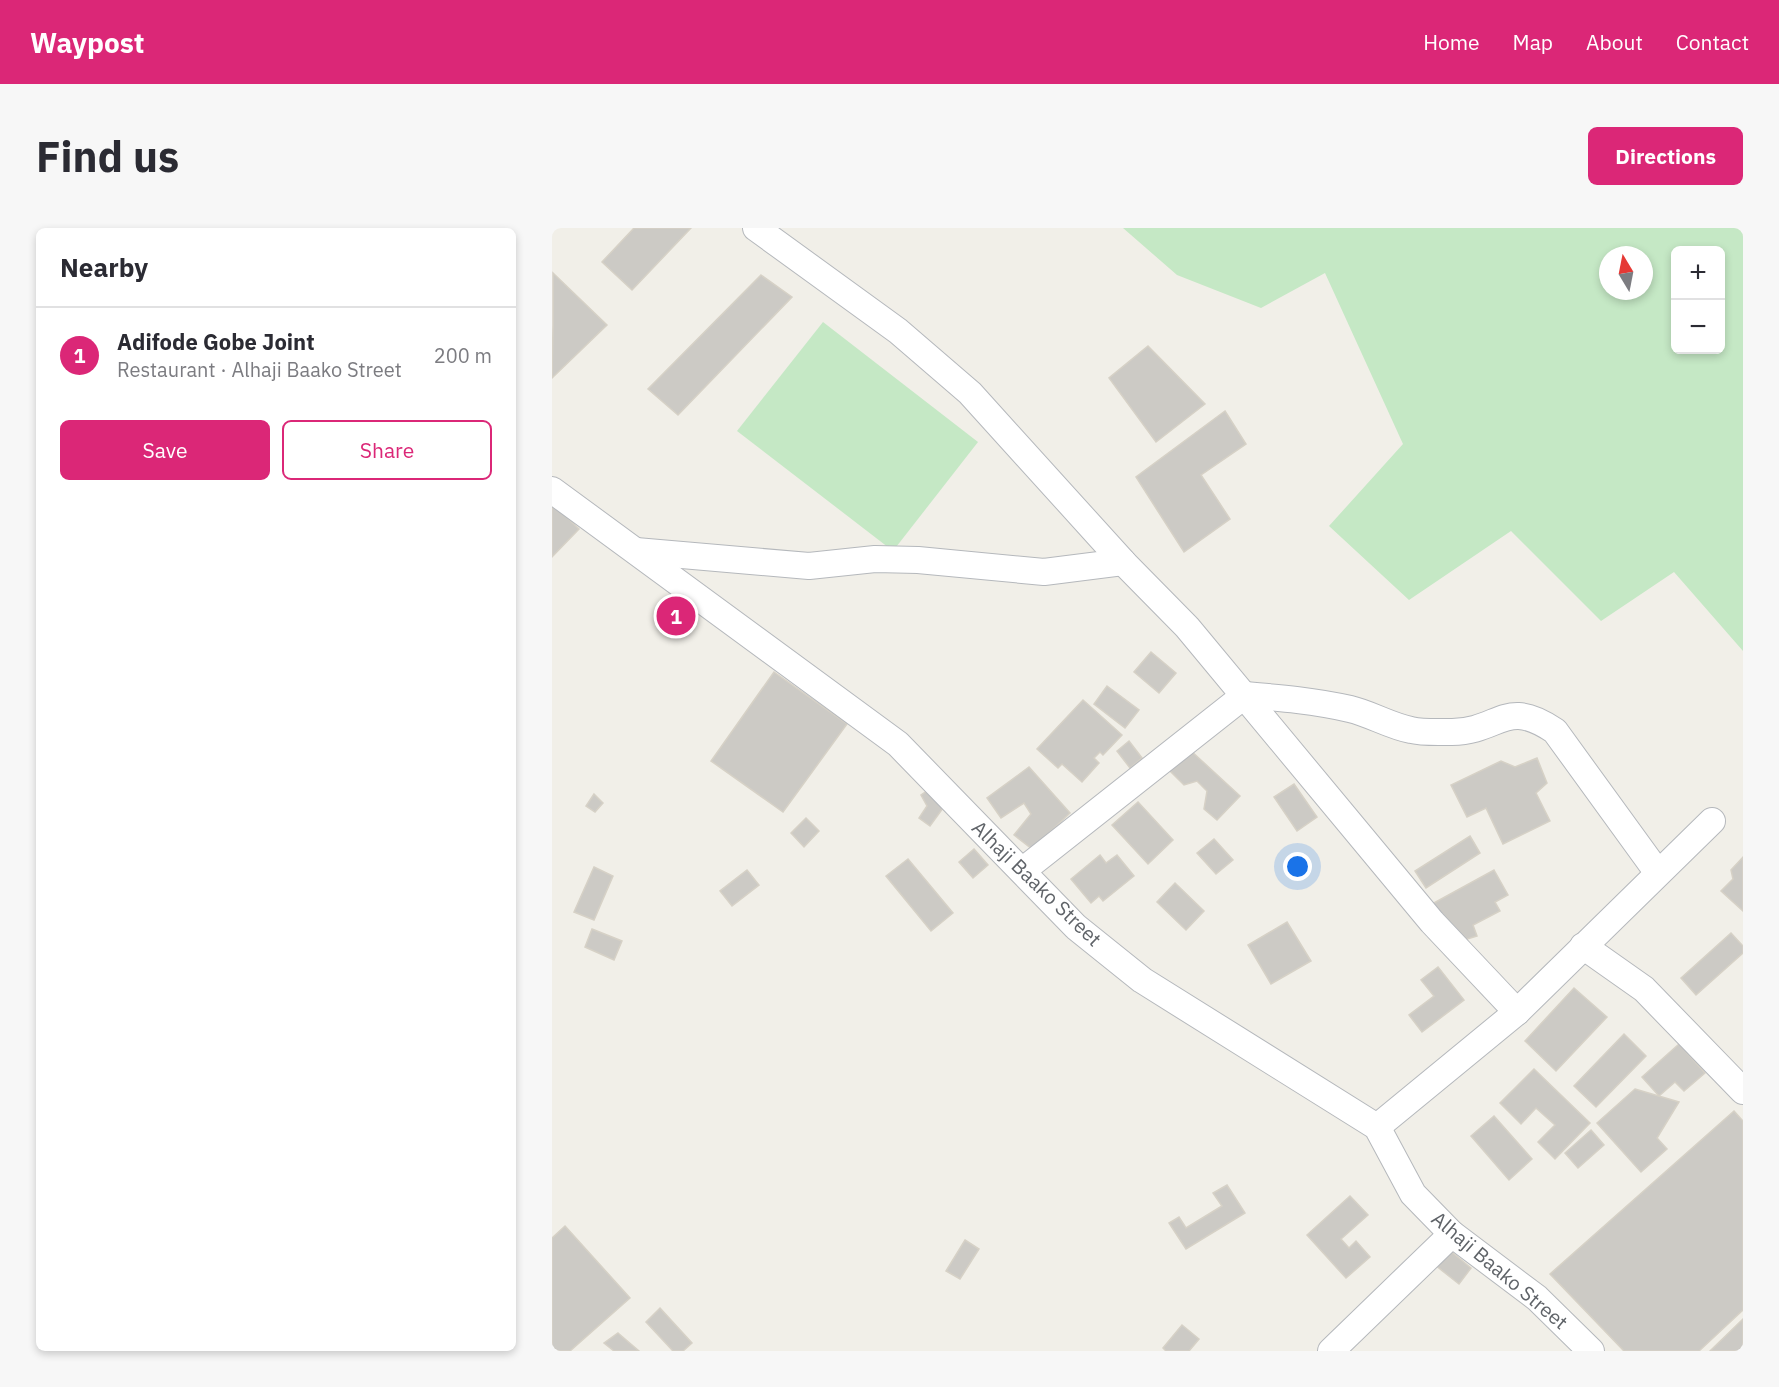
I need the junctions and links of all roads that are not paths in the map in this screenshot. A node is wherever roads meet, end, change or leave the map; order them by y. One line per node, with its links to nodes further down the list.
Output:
1 (756, 228): 4 (street)
2 (552, 490): 3 (street, Alhaji Baako Street)
3 (635, 551): 4 (street); 7 (street, Alhaji Baako Street)
4 (1123, 562): 5 (street)
5 (1245, 695): 7 (street); 8 (street); 10 (street)
6 (1712, 821): 8 (street)
7 (1022, 872): 12 (street, Alhaji Baako Street)
8 (1658, 873): 9 (street)
9 (1583, 945): 10 (street); 11 (street)
10 (1517, 1012): 12 (street)
11 (1743, 1091)
12 (1377, 1127): 13 (street, Alhaji Baako Street)
13 (1452, 1234): 14 (street); 15 (street, Alhaji Baako Street)
14 (1331, 1351)
15 (1591, 1351)

